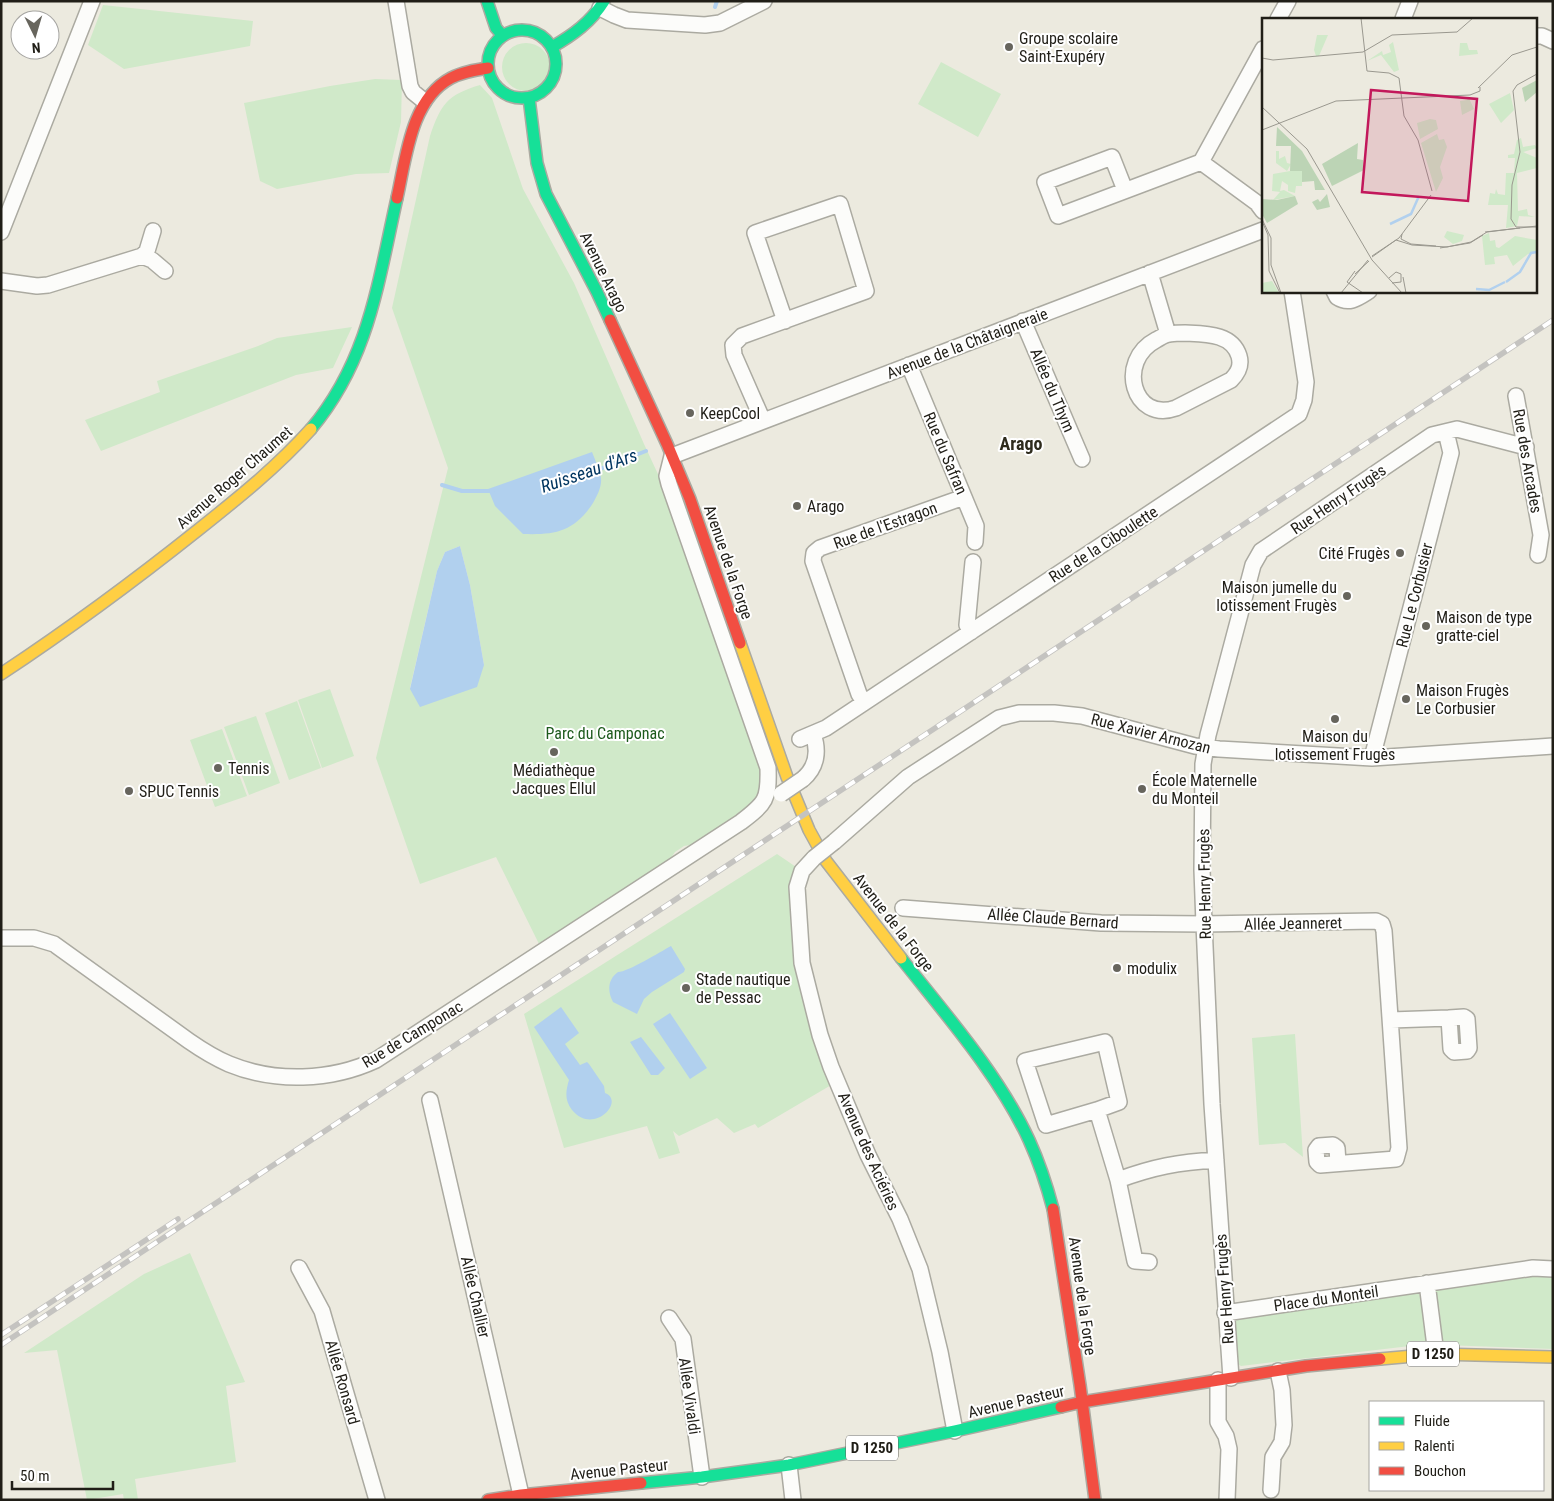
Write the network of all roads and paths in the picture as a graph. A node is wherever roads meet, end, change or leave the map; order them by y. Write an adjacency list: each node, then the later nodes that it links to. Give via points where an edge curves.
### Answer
1 (92, 1): 21 (street)
2 (396, 1): 18 (street, via 410,86)
3 (487, 1): 10 (main road, via 496,28)
4 (764, 1): 7 (street, via 720,23 705,25 627,20 614,15)
5 (1288, 1): 8 (street)
6 (1410, 1): 9 (street)
7 (602, 4): 13 (main road, via 584,26)
8 (1279, 18)
9 (1403, 18)
10 (503, 36): 13 (main road, via 516,31 530,31 542,36); 15 (main road, via 490,54)
11 (1536, 36): 12 (street)
12 (1553, 41)
13 (552, 47): 17 (main road, via 556,57 554,78 543,91)
14 (1262, 53): 16 (street)
15 (488, 68): 17 (main road, via 498,88 507,95); 18 (main road, Avenue Roger Chaumet, via 452,77)
16 (1256, 77): 19 (street)
17 (529, 98): 41 (main road, Avenue Arago, via 537,163 546,194 597,292)
18 (424, 101): 48 (main road, Avenue Roger Chaumet, via 415,120 369,321 347,377 325,412 284,458 198,530)
19 (1201, 162): 20 (street); 22 (street)
20 (1125, 190): 20 (street, via 1058,216 1045,182 1112,157)
21 (6, 207): 25 (street)
22 (1262, 210)
23 (1262, 230): 28 (street, Avenue de la Châtaigneraie)
24 (153, 231): 26 (street, via 147,251)
25 (1, 232)
26 (142, 256): 27 (street); 29 (street, via 48,285)
27 (165, 271)
28 (1150, 273): 34 (street, Avenue de la Châtaigneraie); 35 (street)
29 (1, 281)
30 (1292, 292): 47 (street, Rue de la Ciboulette, via 1306,382 1299,414)
31 (1334, 292): 32 (street, via 1345,301 1357,300)
32 (1368, 292)
33 (786, 321): 33 (street, via 755,232 840,204 866,291); 38 (street, via 742,336 733,345 734,355)
34 (1024, 321): 36 (street, Avenue de la Châtaigneraie); 42 (street, Allée du Thym)
35 (1168, 334): 35 (street, via 1144,348 1133,372 1136,392 1155,410 1176,408 1231,380 1240,368 1238,352 1218,336)
36 (909, 365): 38 (street, Avenue de la Châtaigneraie); 43 (street, Rue du Safran)
37 (1516, 396): 40 (street, Rue des Arcades)
38 (763, 421): 41 (street, Avenue de la Châtaigneraie)
39 (1446, 432): 40 (street, Rue Henry Frugès, via 1457,429); 51 (street, Rue Henry Frugès, via 1432,435 1262,551 1253,565); 52 (street, Rue Le Corbusier, via 1451,453)
40 (1526, 446): 45 (street, Rue des Arcades, via 1541,535)
41 (672, 456): 54 (street, via 667,476 669,484 768,768); 76 (main road, Avenue de la Forge, via 787,778 816,843 826,861 991,1074 1028,1140 1055,1218)
42 (1082, 459)
43 (964, 496): 44 (street, Rue du Safran, via 976,526); 49 (street, Rue de l'Estragon, via 820,548 814,553 813,561)
44 (976, 542)
45 (1538, 555)
46 (973, 562): 47 (street, via 967,625)
47 (971, 632): 49 (street, Rue de la Ciboulette)
48 (1, 674)
49 (864, 702): 53 (street, Rue de la Ciboulette, via 826,728 806,736 816,746 816,762)
50 (1553, 746): 52 (street, Rue Xavier Arnozan)
51 (1206, 748): 52 (street, Rue Xavier Arnozan); 55 (street, Rue Xavier Arnozan, bridge, via 1082,716 1019,713 999,718 908,777); 57 (street, Rue Henry Frugès, via 1203,764)
52 (1372, 758)
53 (803, 778): 54 (street, Rue de Camponac, bridge)
54 (774, 794): 58 (street, Rue de Camponac, via 742,822 376,1060 327,1075 269,1075 230,1064 189,1041 54,944 34,938)
55 (802, 871): 77 (street, Avenue des Aciéries, via 796,895 802,963 820,1035 852,1119 920,1269)
56 (903, 908): 57 (street, Allée Claude Bernard, via 1101,923)
57 (1204, 924): 60 (street, Allée Jeanneret, via 1376,921 1382,924); 63 (street, Rue Henry Frugès)
58 (1, 938)
59 (1449, 1018): 60 (street)
60 (1391, 1020): 64 (street, via 1400,1148 1396,1159)
61 (430, 1100): 81 (street, Allée Challier)
62 (1097, 1110): 62 (street, via 1046,1125 1025,1061 1105,1042 1119,1102); 65 (street)
63 (1216, 1160): 65 (street, via 1183,1162); 70 (street, Rue Henry Frugès)
64 (1338, 1163)
65 (1118, 1180): 66 (street, via 1135,1261)
66 (1149, 1262)
67 (299, 1268): 82 (street, Allée Ronsard, via 322,1311)
68 (1553, 1269): 69 (street, Place du Monteil, via 1533,1268)
69 (1427, 1283): 70 (street, Place du Monteil); 72 (street)
70 (1225, 1313): 75 (street, Rue Henry Frugès)
71 (669, 1318): 79 (street, Allée Vivaldi, via 682,1339)
72 (1436, 1354): 73 (main road, Avenue Pasteur / D 1250); 74 (main road, Avenue Pasteur / D 1250)
73 (1553, 1357)
74 (1278, 1371): 75 (main road, Avenue Pasteur / D 1250); 80 (street, via 1284,1424 1282,1442 1273,1457)
75 (1224, 1379): 76 (main road, Avenue Pasteur / D 1250); 86 (street, Rue Henry Frugès, via 1218,1422 1229,1448)
76 (1082, 1402): 77 (main road, Avenue Pasteur / D 1250); 85 (main road, Avenue de la Forge)
77 (955, 1431): 78 (main road, Avenue Pasteur / D 1250)
78 (789, 1465): 79 (main road, Avenue Pasteur / D 1250); 84 (street)
79 (702, 1477): 81 (main road, Avenue Pasteur / D 1250)
80 (1270, 1490)
81 (521, 1495): 83 (main road, Avenue Pasteur / D 1250)
82 (377, 1500)
83 (488, 1500)
84 (793, 1500)
85 (1095, 1500)
86 (1227, 1500)

